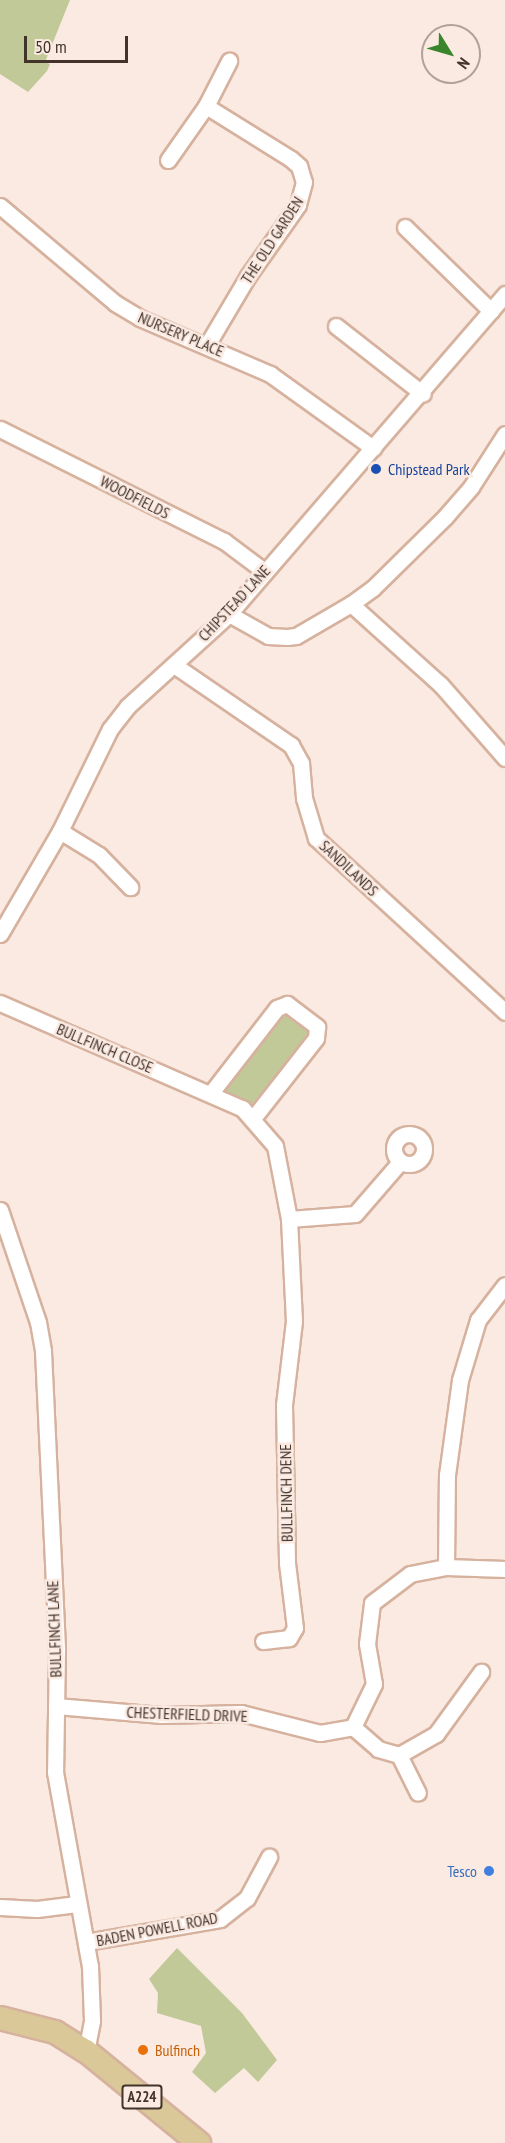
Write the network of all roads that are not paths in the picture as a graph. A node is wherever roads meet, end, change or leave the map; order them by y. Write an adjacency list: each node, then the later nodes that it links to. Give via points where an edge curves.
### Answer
1 (229, 61): 2 (street)
2 (206, 106): 3 (street); 9 (street, THE OLD GARDEN, via 291,159 299,166 304,182 298,205 248,276)
3 (168, 160)
4 (0, 206): 9 (street, NURSERY PLACE, via 115,303 140,318)
5 (405, 227): 7 (street)
6 (505, 294): 7 (street, CHIPSTEAD LANE)
7 (491, 311): 10 (street, CHIPSTEAD LANE)
8 (336, 326): 10 (street)
9 (207, 345): 13 (street, NURSERY PLACE, via 270,374)
10 (423, 394): 13 (street, CHIPSTEAD LANE)
11 (1, 428): 14 (street, WOODFIELDS, via 224,541)
12 (505, 434): 15 (street, via 471,487 445,517 373,588)
13 (373, 448): 14 (street, CHIPSTEAD LANE)
14 (264, 571): 16 (street, CHIPSTEAD LANE)
15 (351, 604): 16 (street, via 296,636 287,637 268,636); 18 (street, via 441,685)
16 (228, 614): 17 (street, CHIPSTEAD LANE)
17 (174, 665): 19 (street, CHIPSTEAD LANE, via 128,706 110,729); 23 (street, SANDILANDS, via 291,744 301,763 304,798 316,838)
18 (505, 758)
19 (60, 831): 20 (street, via 99,855); 21 (street, CHIPSTEAD LANE)
20 (130, 887)
21 (0, 934)
22 (0, 1003): 24 (street, BULLFINCH CLOSE)
23 (505, 1012)
24 (210, 1093): 25 (street, BULLFINCH CLOSE); 25 (street, via 277,1008 287,1004 317,1027 316,1038)
25 (254, 1117): 28 (street, BULLFINCH CLOSE, via 275,1146)
26 (400, 1162): 28 (street, via 355,1214)
27 (0, 1210): 35 (street, BULLFINCH LANE, via 38,1322 43,1352 57,1650)
28 (289, 1219): 30 (street, BULLFINCH CLOSE)
29 (505, 1285): 31 (street, via 478,1320 460,1380 447,1475)
30 (294, 1321): 33 (street, BULLFINCH DENE, via 284,1405 287,1563 295,1628 289,1638)
31 (446, 1567): 32 (street); 36 (street, via 410,1574 372,1603 367,1644 374,1684)
32 (505, 1569)
33 (263, 1641)
34 (481, 1672): 37 (street, via 436,1734)
35 (56, 1706): 36 (street, CHESTERFIELD DRIVE, via 162,1715 241,1713 320,1733); 40 (street, BULLFINCH LANE, via 55,1772)
36 (352, 1727): 37 (street, via 378,1749)
37 (399, 1755): 38 (street)
38 (418, 1793)
39 (269, 1857): 42 (street, BADEN POWELL ROAD, via 247,1898 220,1920)
40 (77, 1904): 41 (street, via 37,1909); 42 (street, BULLFINCH LANE)
41 (0, 1907)
42 (87, 1942): 44 (street, BULLFINCH LANE, via 92,2021)
43 (0, 2018): 44 (main road, A224, via 55,2032)
44 (86, 2051): 45 (main road, A224)
45 (191, 2140)

